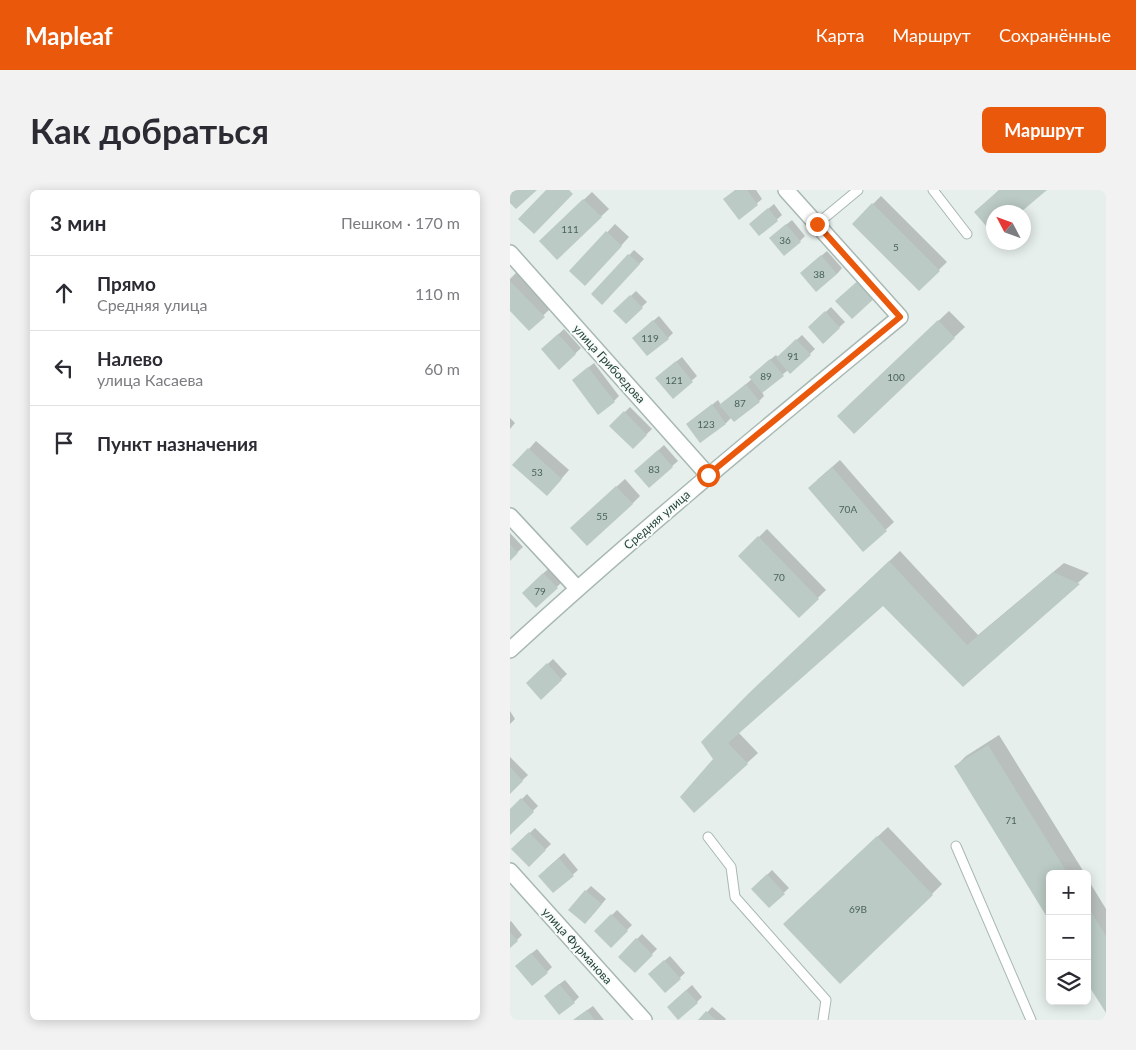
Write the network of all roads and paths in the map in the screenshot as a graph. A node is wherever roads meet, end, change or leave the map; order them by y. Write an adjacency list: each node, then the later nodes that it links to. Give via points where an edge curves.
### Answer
1 (786, 190): 4 (street)
2 (858, 190): 4 (lane)
3 (933, 190): 5 (lane)
4 (817, 224): 7 (street, Средняя улица, via 900,317)
5 (967, 234)
6 (510, 253): 7 (street, улица Грибоедова)
7 (708, 475): 9 (street, Средняя улица)
8 (510, 516): 9 (street)
9 (577, 588): 10 (street, Средняя улица)
10 (510, 650)
11 (708, 837): 15 (lane, via 731,867 735,897 826,1000)
12 (956, 846): 16 (lane)
13 (510, 871): 14 (street, улица Фурманова)
14 (644, 1020)
15 (823, 1020)
16 (1031, 1020)

